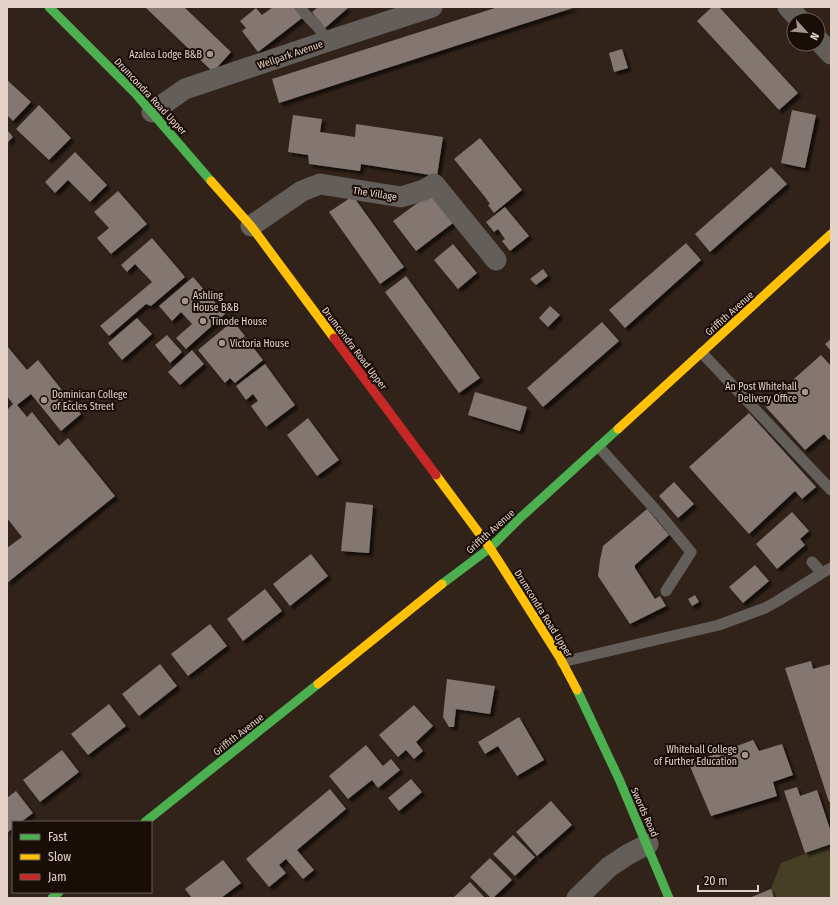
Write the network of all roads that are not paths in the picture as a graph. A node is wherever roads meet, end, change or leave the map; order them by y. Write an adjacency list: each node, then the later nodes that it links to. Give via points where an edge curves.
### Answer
1 (48, 7): 5 (main road, Drumcondra Road Upper)
2 (300, 7): 4 (lane)
3 (432, 7): 4 (street, Wellpark Avenue)
4 (328, 41): 5 (street, Wellpark Avenue, via 185,90)
5 (152, 112): 6 (main road, Drumcondra Road Upper)
6 (251, 226): 8 (street, The Village, via 302,192 320,184 401,197 434,184); 12 (main road, Drumcondra Road Upper)
7 (831, 234): 9 (main road, Griffith Avenue)
8 (496, 260)
9 (702, 353): 10 (main road, Griffith Avenue); 11 (lane)
10 (599, 447): 12 (main road, Griffith Avenue); 15 (lane, via 691,552)
11 (831, 490)
12 (490, 548): 16 (main road, Drumcondra Road Upper); 18 (main road, Griffith Avenue)
13 (812, 562): 14 (lane)
14 (826, 570): 16 (lane, via 765,608 719,625)
15 (666, 591)
16 (562, 662): 17 (main road, Drumcondra Road Upper)
17 (600, 737): 19 (main road, Swords Road)
18 (146, 821)
19 (648, 844): 20 (street, via 609,867); 21 (main road, Swords Road)
20 (577, 898)
21 (669, 898)

